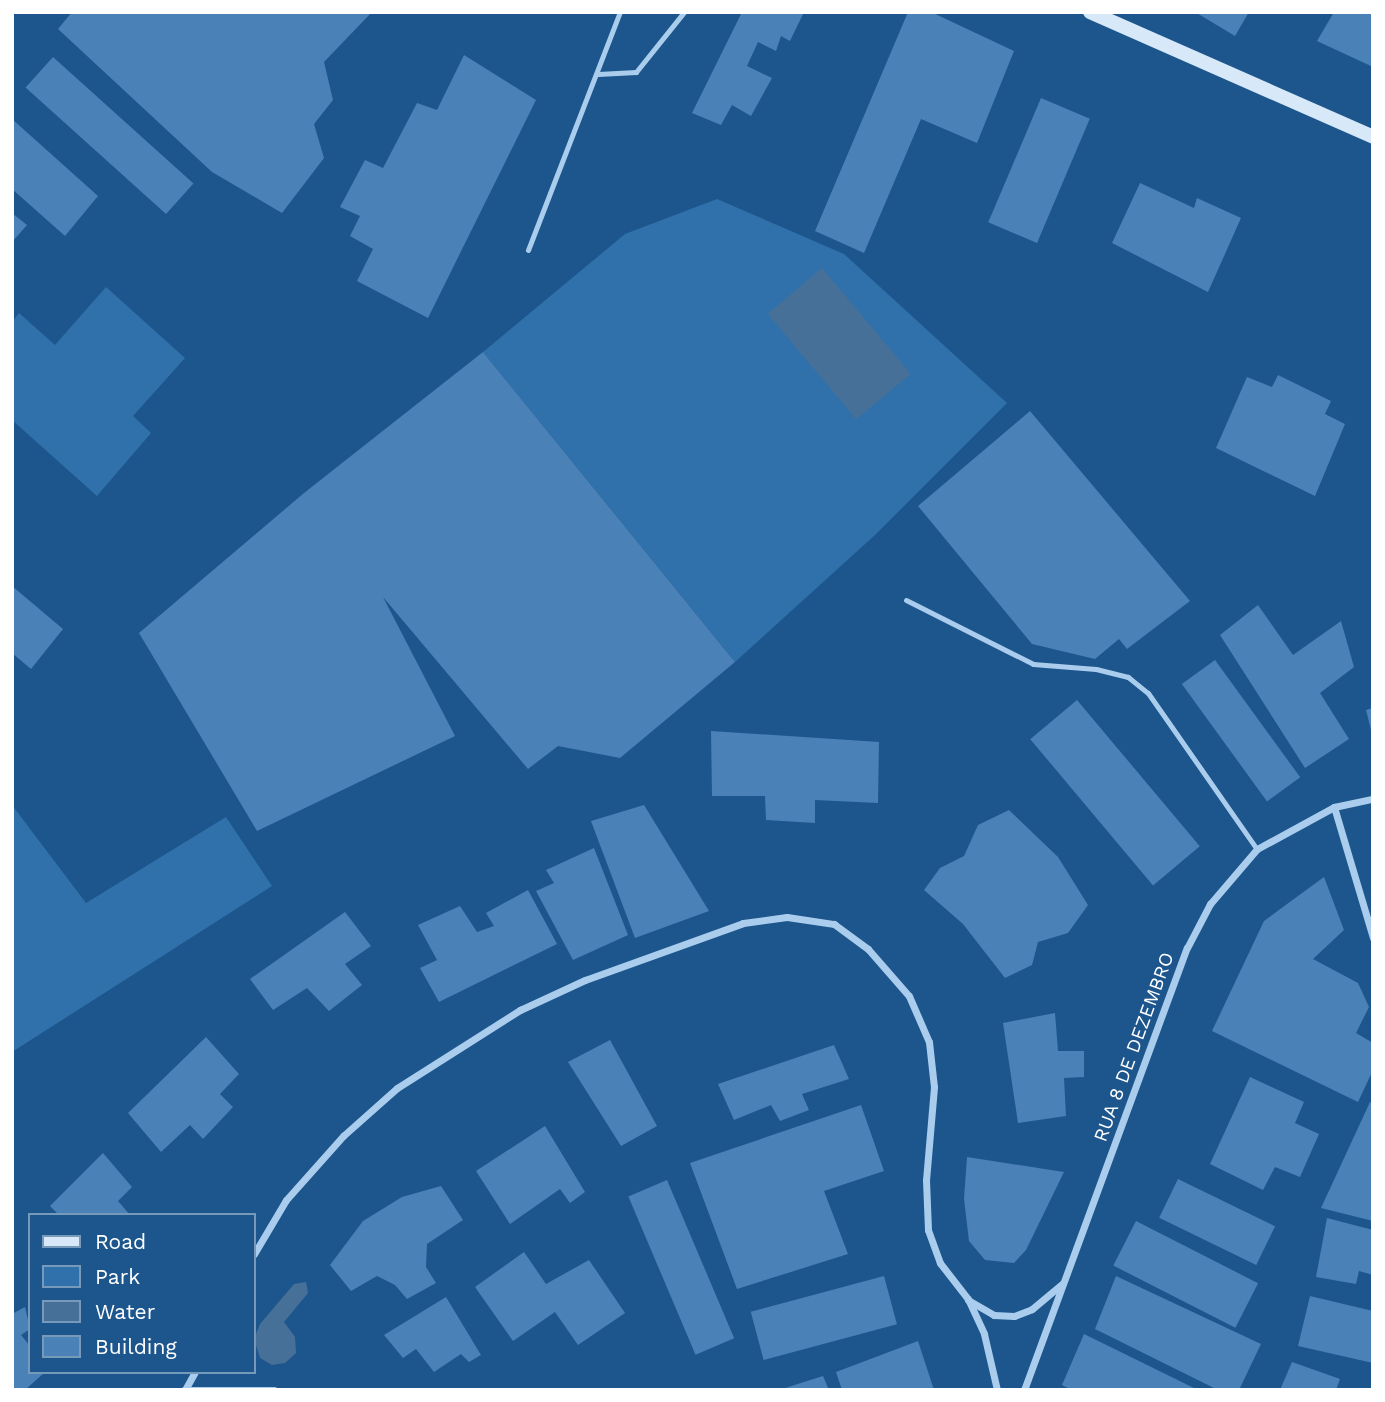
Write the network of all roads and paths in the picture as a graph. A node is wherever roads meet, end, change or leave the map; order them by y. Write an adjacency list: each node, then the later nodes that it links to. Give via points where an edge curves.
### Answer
1 (620, 12): 4 (lane)
2 (684, 12): 4 (lane, via 636,72)
3 (1090, 12): 5 (main road)
4 (598, 74): 6 (lane)
5 (1373, 137)
6 (527, 250)
7 (906, 600): 10 (lane, via 1033,664 1096,669 1128,677 1148,693)
8 (1373, 799): 9 (street, RUA 8 DE DEZEMBRO)
9 (1334, 807): 10 (street, RUA 8 DE DEZEMBRO); 11 (street)
10 (1257, 849): 13 (street, RUA 8 DE DEZEMBRO, via 1210,904 1187,948)
11 (1373, 938)
12 (256, 1251): 14 (street, via 286,1200 343,1136 397,1088 456,1049 520,1010 584,980 743,923 787,917 834,924 868,948 909,996 929,1042 934,1087 926,1180 928,1230 940,1263)
13 (1063, 1284): 14 (street, via 1032,1309 1014,1316 994,1315); 18 (street, RUA 8 DE DEZEMBRO)
14 (968, 1299): 17 (street, via 995,1366)
15 (185, 1389): 16 (street)
16 (274, 1390)
17 (998, 1390)
18 (1024, 1390)

